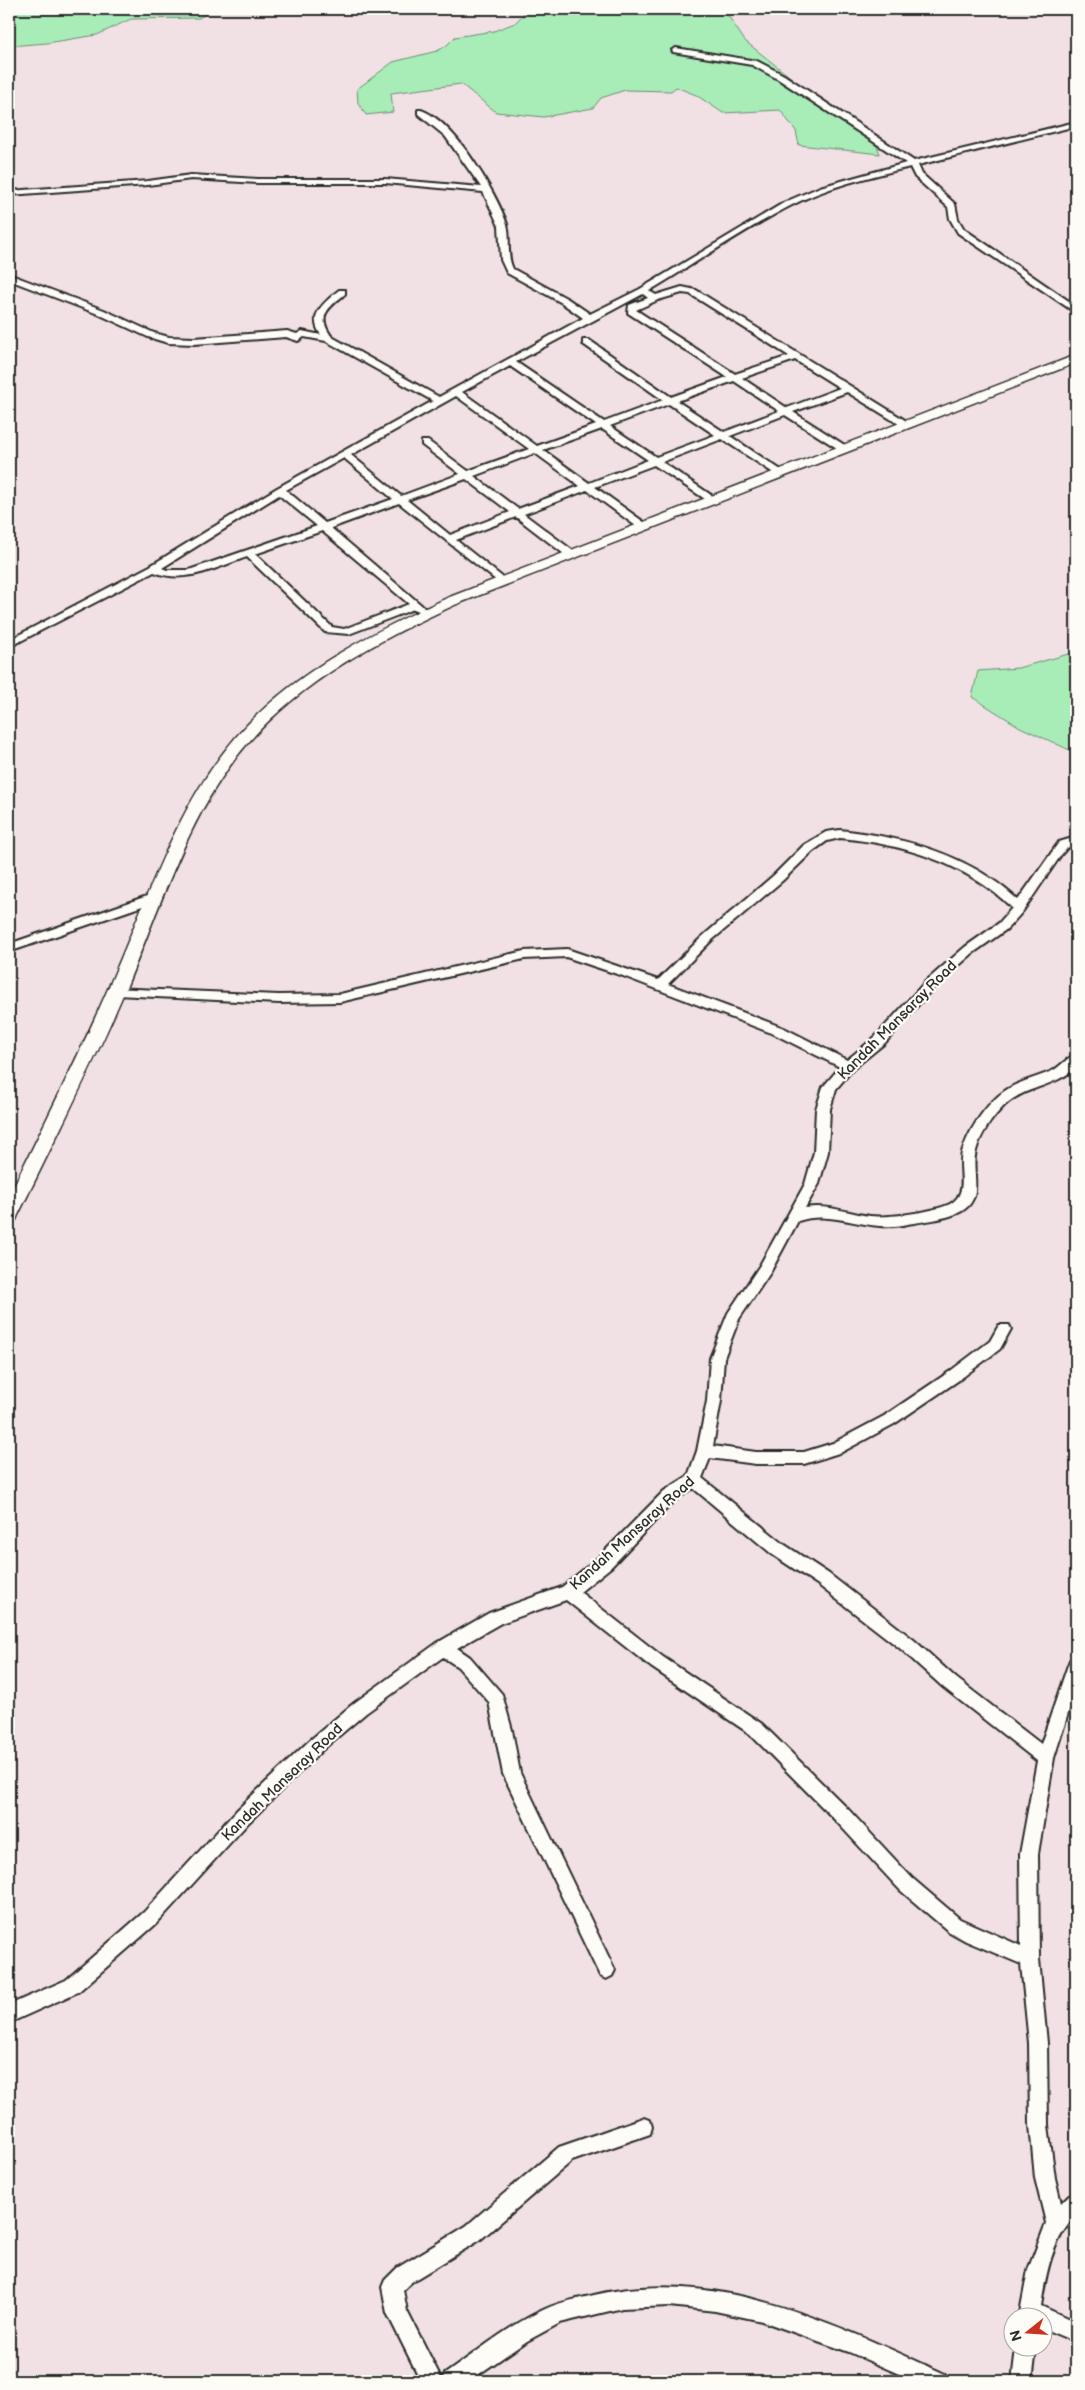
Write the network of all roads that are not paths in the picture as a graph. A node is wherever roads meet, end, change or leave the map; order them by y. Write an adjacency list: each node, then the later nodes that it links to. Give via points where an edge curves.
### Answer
1 (676, 50): 4 (street, via 754,63)
2 (421, 112): 5 (street, via 440,126 461,151)
3 (1076, 124): 4 (street)
4 (913, 164): 8 (street, via 823,189 788,204); 11 (street, via 918,175 952,206 954,219 962,231)
5 (485, 190): 6 (street, via 385,181 258,181 191,177); 12 (street, via 503,227 505,263 510,271)
6 (9, 193)
7 (9, 277): 13 (street, via 109,315 151,336 168,340 287,334 298,338 302,334)
8 (643, 291): 10 (street); 12 (street)
9 (342, 292): 13 (street, via 322,310 319,319 321,329)
10 (655, 298): 15 (street, via 682,290 693,292); 18 (street, via 632,307 630,311)
11 (1076, 310)
12 (589, 318): 17 (street)
13 (329, 339): 22 (street)
14 (586, 342): 21 (street)
15 (797, 356): 18 (street); 19 (street)
16 (1076, 359): 25 (main road)
17 (510, 362): 20 (street); 24 (street)
18 (734, 378): 21 (street); 23 (street)
19 (848, 388): 23 (street); 25 (street)
20 (456, 392): 22 (street); 29 (street)
21 (669, 400): 24 (street); 26 (street)
22 (439, 402): 30 (street)
23 (788, 412): 26 (street); 28 (street)
24 (604, 424): 29 (street); 31 (street)
25 (905, 424): 28 (main road)
26 (723, 436): 31 (street); 32 (street)
27 (425, 443): 33 (street)
28 (843, 448): 32 (main road)
29 (537, 449): 33 (street); 34 (street)
30 (344, 454): 35 (street); 37 (street)
31 (656, 461): 34 (street); 36 (street)
32 (778, 472): 36 (main road)
33 (467, 475): 37 (street); 38 (street)
34 (589, 487): 38 (street); 40 (street)
35 (280, 490): 39 (street); 44 (street)
36 (711, 499): 40 (main road)
37 (399, 500): 39 (street); 41 (street)
38 (518, 514): 41 (street); 43 (street)
39 (323, 527): 42 (street); 46 (street)
40 (644, 527): 43 (main road)
41 (448, 540): 45 (street)
42 (248, 553): 44 (street, via 190,573 166,573); 46 (street, via 329,630 346,632)
43 (572, 555): 45 (main road)
44 (154, 568): 47 (street)
45 (502, 582): 46 (main road)
46 (420, 609): 49 (main road, via 306,680 258,722 230,754 194,814)
47 (9, 644)
48 (1076, 841): 50 (street, Kandah Mansaray Road, via 1063,845 1057,852)
49 (153, 898): 51 (street); 53 (main road)
50 (1019, 908): 52 (street, via 996,886 957,862 876,840 832,834 809,848); 55 (street, Kandah Mansaray Road, via 1003,926 929,985 880,1040)
51 (9, 948)
52 (660, 985): 53 (street, via 580,957 552,952 524,955 340,998 279,999); 55 (street, via 779,1031)
53 (116, 991): 56 (main road)
54 (1076, 1059): 57 (street, via 1055,1074 1016,1089 1000,1102 971,1145 967,1157 970,1187 968,1196 960,1205 944,1212 884,1222 820,1210)
55 (848, 1066): 57 (street, Kandah Mansaray Road, via 830,1087 823,1109 821,1152 812,1184)
56 (9, 1216)
57 (792, 1218): 59 (street, Kandah Mansaray Road, via 734,1317 717,1358 714,1401)
58 (1004, 1329): 59 (street, via 995,1345 954,1376 889,1420 837,1448 804,1458 756,1458)
59 (705, 1451): 60 (street, Kandah Mansaray Road)
60 (694, 1480): 61 (street, Kandah Mansaray Road, via 669,1496 605,1562); 64 (street, via 779,1550 823,1579 908,1645 950,1683)
61 (568, 1592): 62 (street, Kandah Mansaray Road, via 495,1618); 65 (street, via 658,1662 756,1729 881,1859 954,1925)
62 (442, 1648): 66 (street, via 464,1662 496,1699 512,1774); 67 (street, Kandah Mansaray Road, via 314,1746 243,1816 150,1918 72,1986)
63 (1076, 1666): 64 (street)
64 (1046, 1758): 65 (street, via 1029,1854)
65 (1030, 1959): 70 (street, via 1038,2043 1039,2125 1045,2178)
66 (606, 1970)
67 (9, 2014)
68 (643, 2127): 75 (street, via 566,2154 473,2234 404,2275 392,2287 397,2313)
69 (1076, 2202): 70 (street)
70 (1056, 2223): 71 (street, via 1042,2253 1032,2288)
71 (1030, 2308)
72 (1052, 2323): 73 (street)
73 (1076, 2332)
74 (1025, 2358): 78 (street)
75 (432, 2381)
76 (452, 2381): 77 (street, via 545,2319 600,2301 664,2294 742,2305 837,2335)
77 (938, 2381)
78 (1022, 2381)

